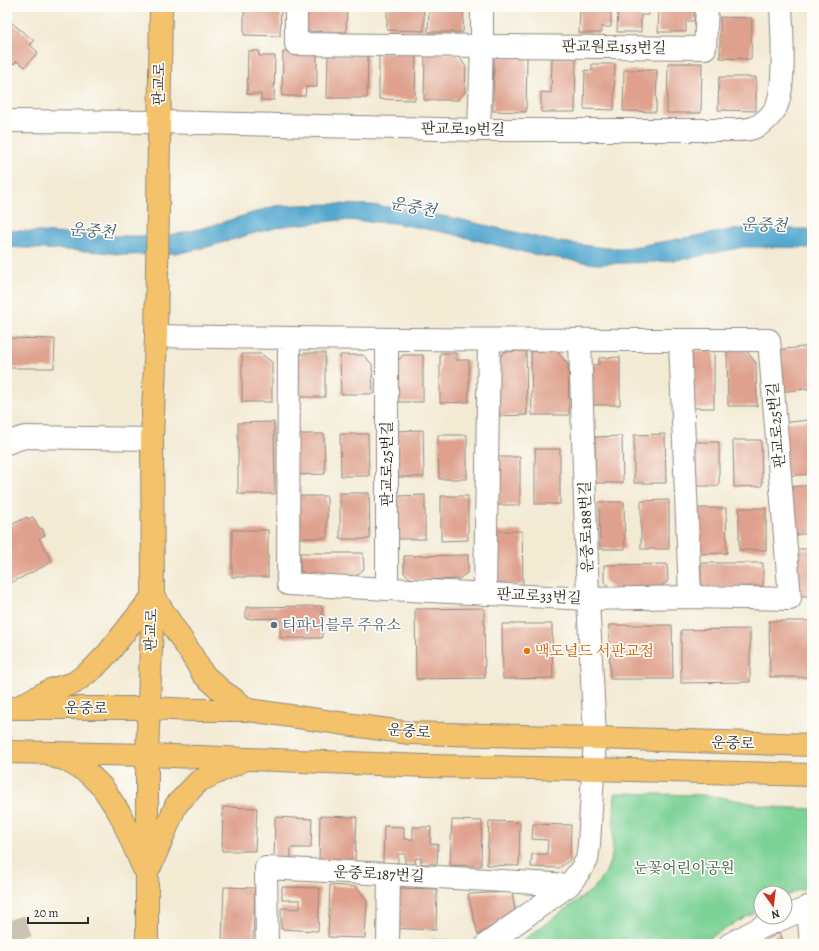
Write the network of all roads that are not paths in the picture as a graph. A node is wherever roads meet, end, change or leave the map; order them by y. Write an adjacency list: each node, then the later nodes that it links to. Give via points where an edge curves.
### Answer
1 (161, 7): 8 (main road, 판교로)
2 (296, 7): 6 (street, 판교원로153번길, via 296,44)
3 (482, 7): 6 (street)
4 (707, 7): 6 (street, 판교원로153번길, via 705,48)
5 (781, 7): 9 (street, 판교로19번길, via 780,96 775,110 765,121 752,129)
6 (482, 46): 9 (street)
7 (7, 121): 8 (street, 판교로19번길)
8 (159, 122): 9 (street, 판교로19번길); 10 (main road, 판교로)
9 (479, 130)
10 (156, 326): 11 (street, 판교로25번길); 16 (main road, 판교로)
11 (289, 339): 12 (street, 판교로25번길); 18 (street, 판교로33번길, via 288,584)
12 (387, 339): 13 (street, 판교로25번길); 18 (street, 판교로25번길)
13 (489, 340): 14 (street, 판교로25번길); 19 (street)
14 (580, 340): 15 (street, 판교로25번길); 22 (street, 운중로188번길)
15 (680, 340): 21 (street); 23 (street, 판교로25번길, via 769,340)
16 (152, 439): 17 (street, via 25,438); 20 (main road, 판교로)
17 (7, 443)
18 (387, 589): 19 (street, 판교로33번길)
19 (485, 594): 22 (street, 판교로33번길)
20 (153, 596): 24 (main road, via 94,668 74,683 50,690); 25 (main road, 판교로); 26 (main road, via 203,674)
21 (690, 597): 22 (street, 판교로33번길); 23 (street, 판교로33번길)
22 (588, 599): 27 (street, 운중로188번길)
23 (790, 599)
24 (12, 707): 25 (main road, 운중로)
25 (148, 708): 26 (main road, 운중로); 30 (main road, 판교로)
26 (248, 710): 27 (main road, 운중로, via 409,733)
27 (595, 738): 28 (main road, 운중로); 32 (street)
28 (812, 745)
29 (16, 752): 30 (main road, 운중로); 35 (main road, via 64,759 88,773 99,783 120,814)
30 (147, 755): 31 (main road, 운중로); 35 (main road, 판교로)
31 (246, 759): 32 (main road, 운중로); 35 (main road, via 199,781 176,805)
32 (592, 769): 33 (main road, 운중로); 36 (street, via 587,860)
33 (812, 775)
34 (390, 874): 36 (street, 운중로187번길); 39 (street, 운중로187번길, via 266,868); 40 (street)
35 (147, 875): 38 (main road, 판교로)
36 (569, 885): 41 (street)
37 (810, 906): 42 (street); 43 (street)
38 (146, 944)
39 (267, 944)
40 (388, 944)
41 (487, 944)
42 (730, 944)
43 (811, 944)

